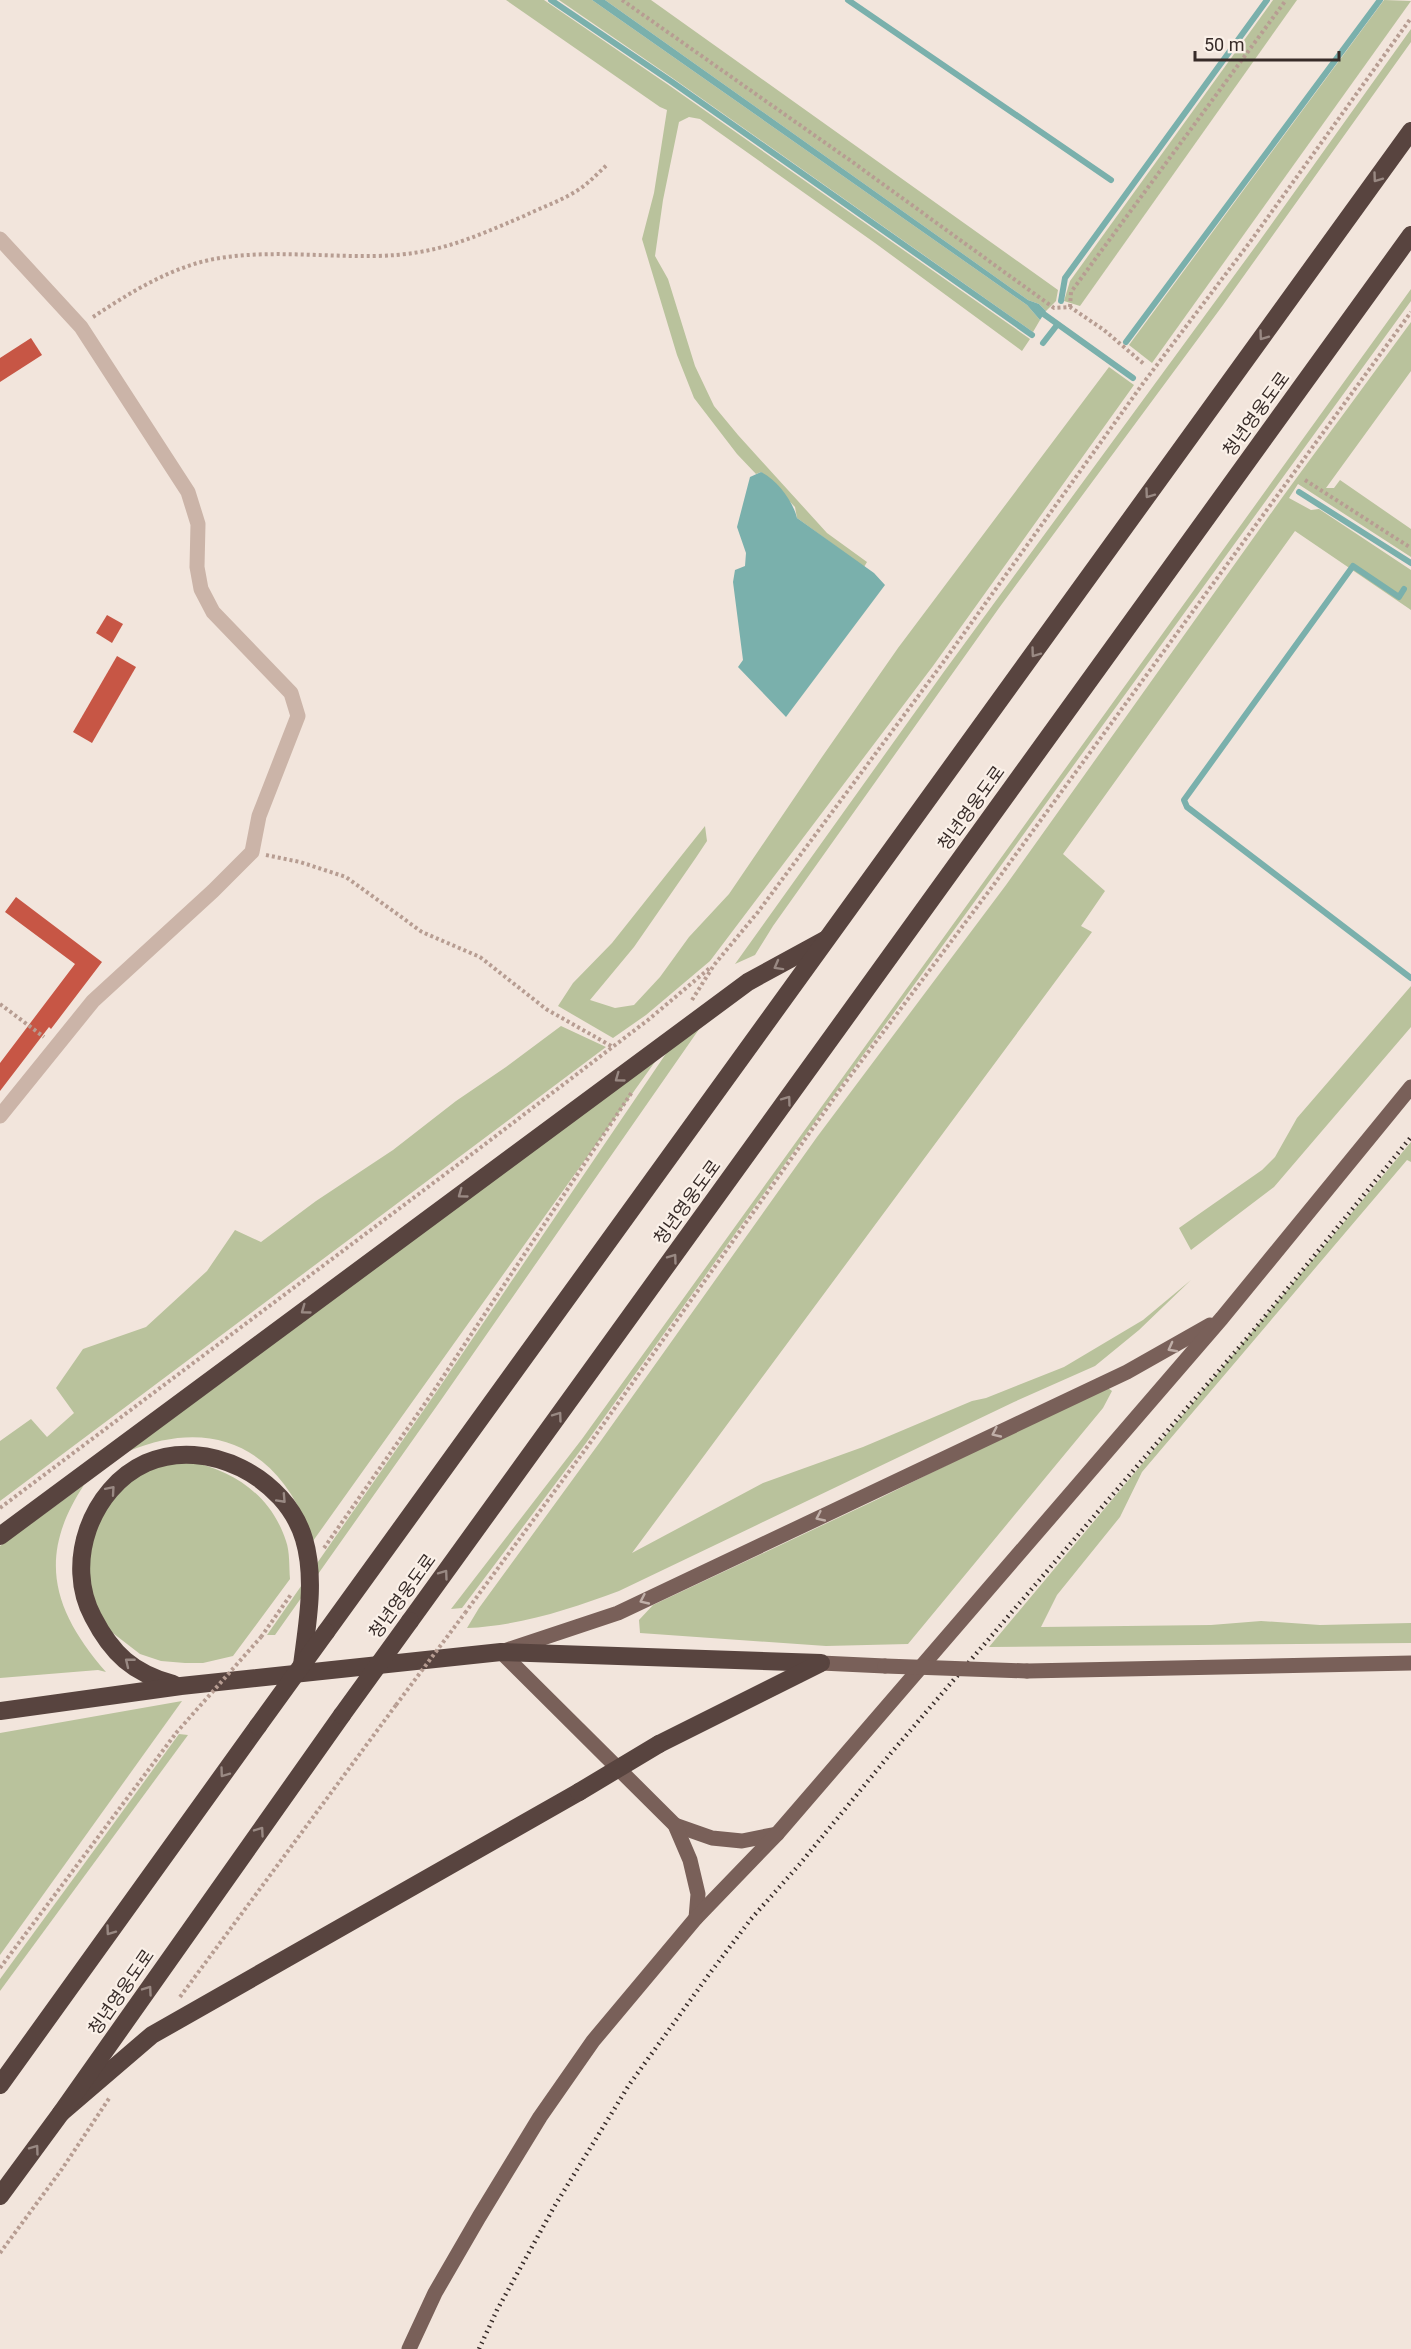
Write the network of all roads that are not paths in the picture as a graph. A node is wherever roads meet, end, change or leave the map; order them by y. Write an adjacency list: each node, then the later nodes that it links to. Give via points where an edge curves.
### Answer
1 (1411, 130): 4 (highway, one-way to 4)
2 (1411, 235): 19 (highway, 청년영웅도로, one-way to 2, bridge, via 342,1715)
3 (0, 239): 6 (street, via 81,327 188,492 198,524 201,589 213,612 291,693 298,716 258,816 252,852 93,1001)
4 (829, 938): 8 (highway, one-way to 8, via 748,982); 12 (highway, bridge)
5 (1411, 1087): 7 (main road)
6 (0, 1116)
7 (1222, 1318): 9 (main road, one-way to 9, via 1127,1372 618,1613); 16 (main road)
8 (0, 1536)
9 (501, 1652): 10 (highway); 13 (highway); 15 (main road)
10 (821, 1663): 11 (main road, bridge, via 1027,1671); 19 (highway, bridge, via 659,1744 152,2035)
11 (1411, 1663)
12 (302, 1665): 13 (highway, one-way to 12, via 149,1677 124,1660 102,1634 89,1610 81,1564 84,1537 106,1495 124,1475 148,1462 181,1455 213,1458 241,1468 268,1483 290,1507 304,1539 309,1569); 18 (highway, one-way to 18, bridge)
13 (181, 1686): 14 (highway)
14 (0, 1711)
15 (675, 1826): 16 (main road, via 712,1838 742,1841); 17 (main road, via 696,1883)
16 (777, 1834): 17 (main road)
17 (696, 1918): 21 (main road, via 593,2041 540,2117 435,2293)
18 (0, 2085)
19 (61, 2113): 20 (highway, 청년영웅도로, one-way to 19)
20 (0, 2196)
21 (409, 2349)

